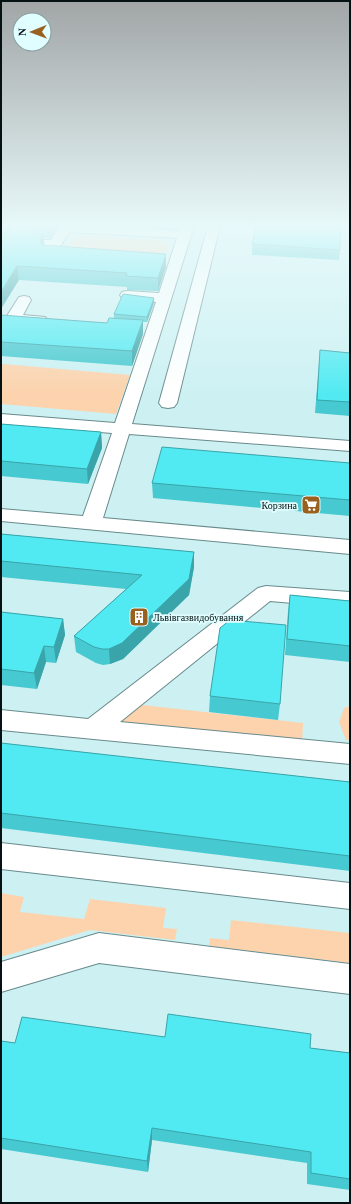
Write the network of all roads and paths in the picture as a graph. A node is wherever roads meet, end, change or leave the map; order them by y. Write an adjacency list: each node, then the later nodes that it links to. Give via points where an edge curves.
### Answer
1 (167, 282): 4 (lane)
2 (199, 282): 9 (lane)
3 (127, 295): 4 (lane)
4 (165, 298): 8 (lane)
5 (7, 299): 6 (lane, via 27,295 13,318)
6 (53, 321)
7 (140, 328): 8 (lane)
8 (155, 329): 11 (lane)
9 (168, 403)
10 (1, 418): 11 (lane)
11 (123, 428): 12 (lane); 14 (lane)
12 (350, 446)
13 (1, 515): 14 (lane)
14 (91, 523): 15 (lane)
15 (350, 547)
16 (350, 600): 18 (lane, via 266,593)
17 (1, 720): 18 (lane)
18 (93, 729): 19 (lane)
19 (350, 754)
20 (1, 856): 21 (lane)
21 (350, 896)
22 (1, 977): 23 (lane, via 99,948)
23 (350, 979)

